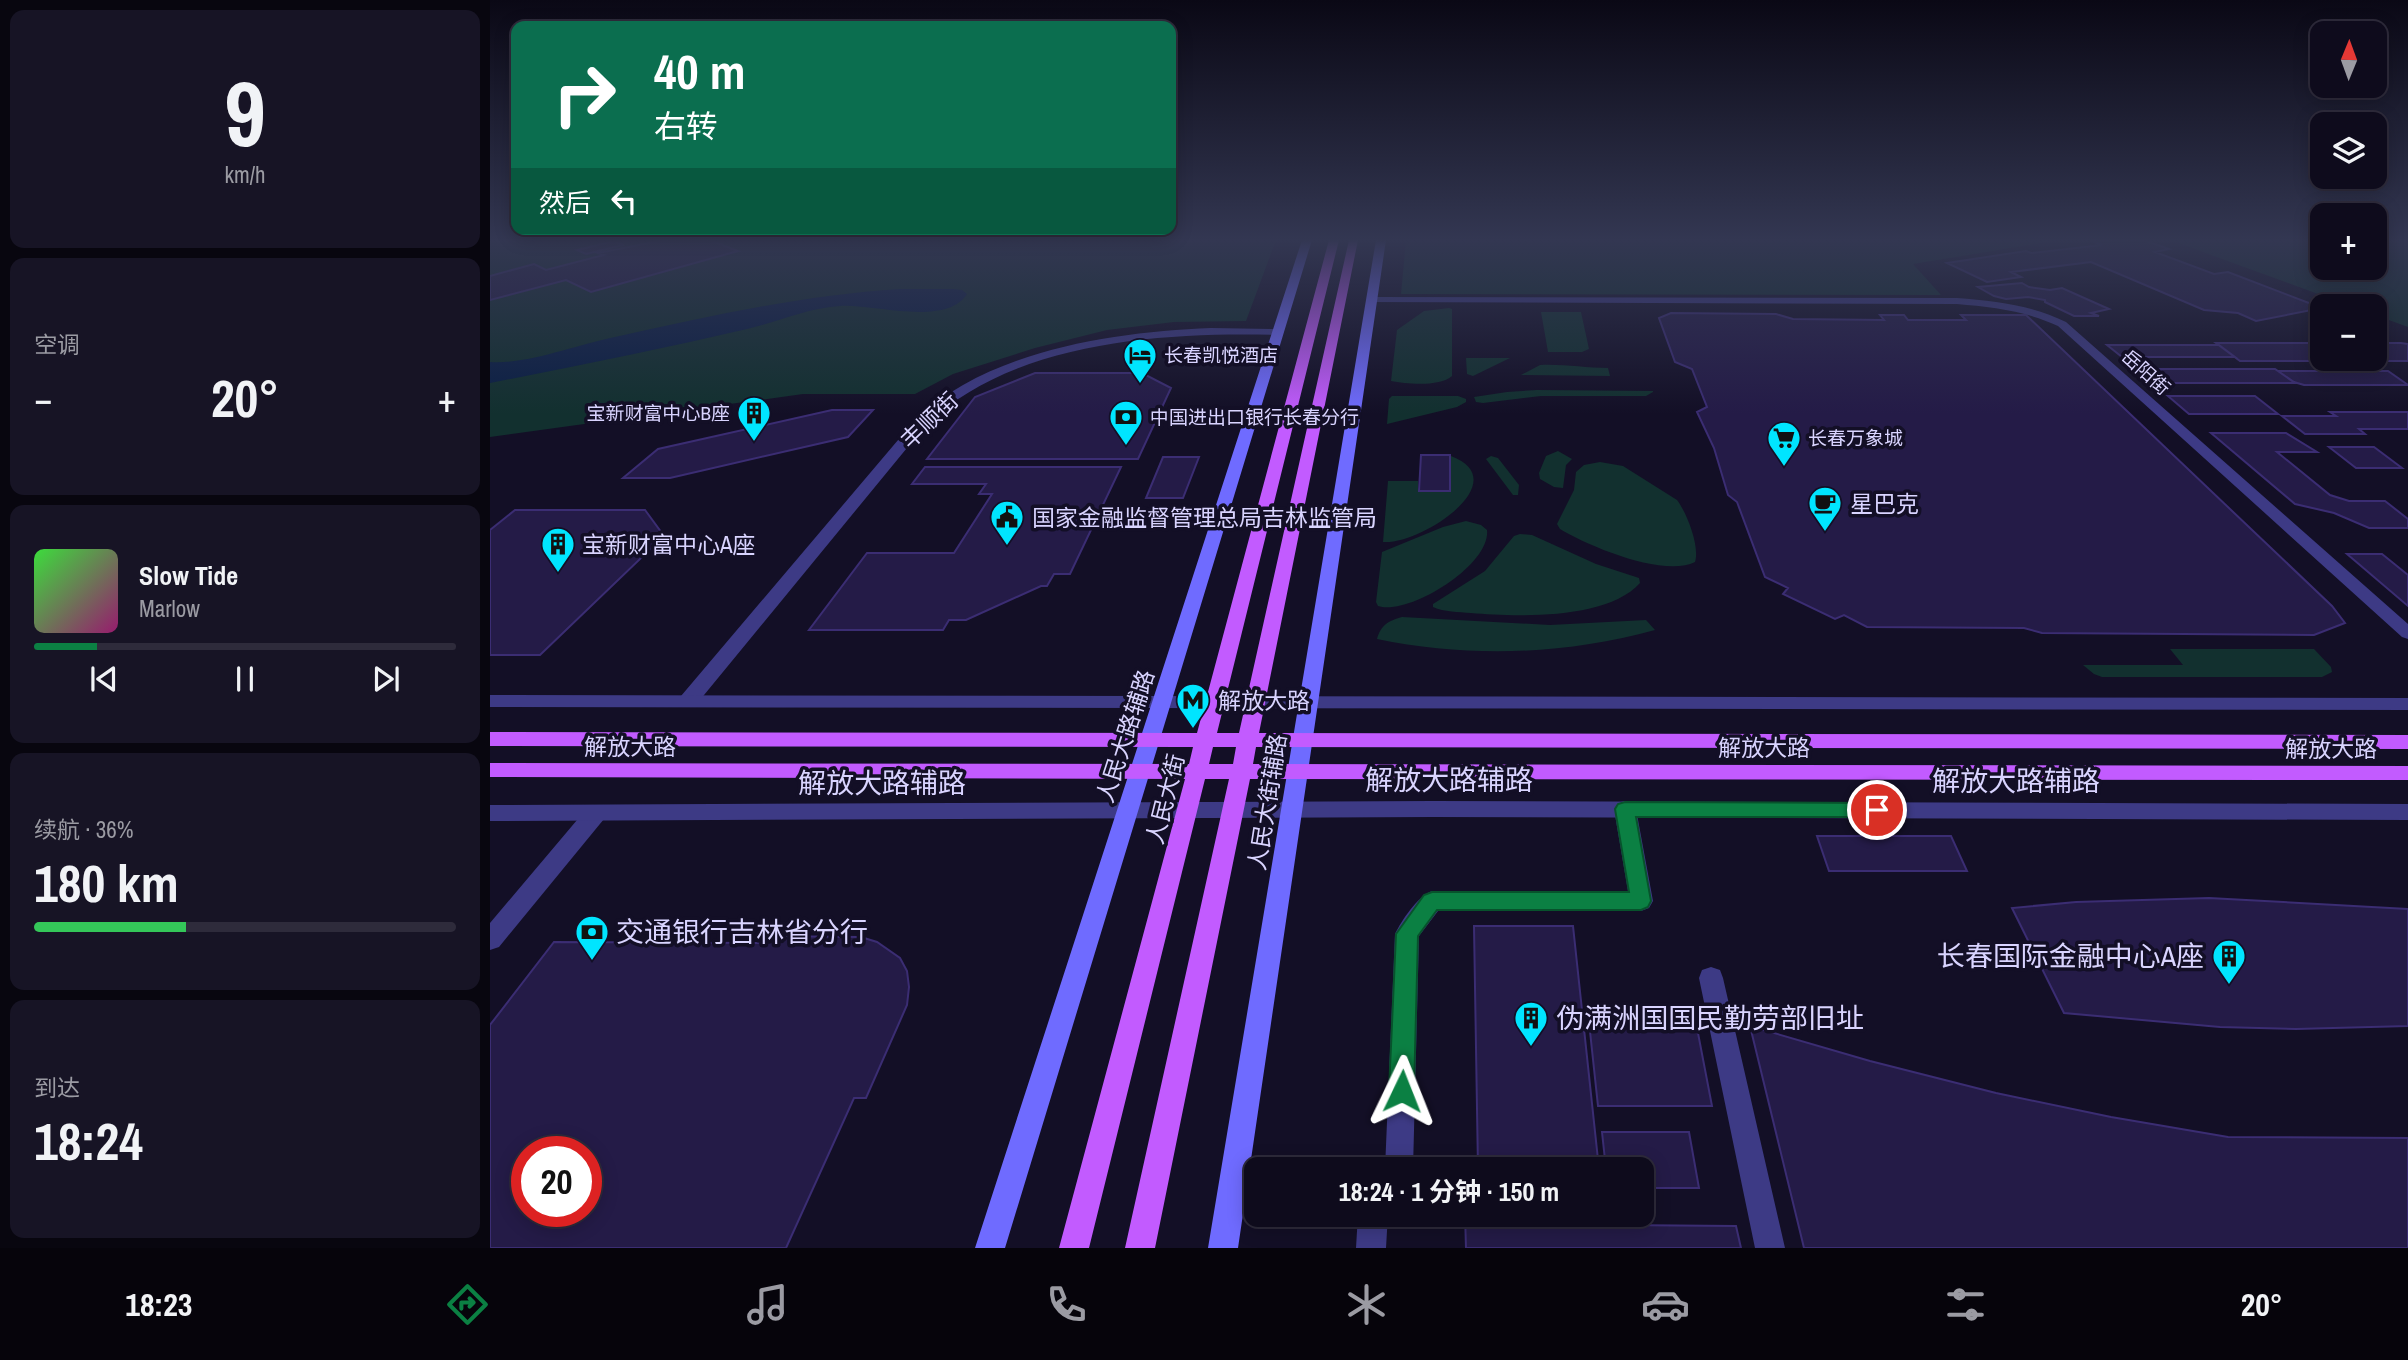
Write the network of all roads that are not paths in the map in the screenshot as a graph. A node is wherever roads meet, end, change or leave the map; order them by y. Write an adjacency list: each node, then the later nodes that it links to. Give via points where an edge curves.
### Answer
1 (1289, 298): 5 (main road, 人民大路辅路)
2 (1319, 298): 10 (main road, 人民大街)
3 (1341, 298): 11 (main road)
4 (1371, 300): 6 (street, 岳阳街, via 1957,301 2045,315 2065,326); 12 (main road, 人民大街辅路)
5 (1278, 332): 8 (street, 丰顺街, via 1181,331 1121,337 1045,356 957,390 920,423); 9 (main road, 人民大路辅路)
6 (2408, 633)
7 (490, 701): 8 (street)
8 (688, 701): 9 (street)
9 (1161, 703): 10 (street); 15 (main road, 人民大路辅路)
10 (1214, 703): 11 (street); 16 (main road, 人民大街)
11 (1255, 703): 12 (street); 17 (main road)
12 (1307, 703): 13 (street); 18 (main road, 人民大街辅路)
13 (2408, 704)
14 (490, 738): 15 (main road, 解放大路)
15 (1150, 740): 16 (main road, 解放大路); 21 (main road, 人民大路辅路)
16 (1205, 740): 17 (main road, 解放大路); 23 (main road, 人民大街)
17 (1247, 740): 18 (main road, 解放大路); 22 (main road)
18 (1302, 740): 19 (main road, 解放大路); 24 (main road, 人民大街辅路)
19 (2408, 742)
20 (490, 771): 21 (main road, 解放大路)
21 (1140, 771): 23 (main road, 解放大路); 30 (main road, 人民大路辅路)
22 (1241, 771): 23 (main road, 解放大路); 24 (main road, 解放大路); 29 (main road)
23 (1197, 772): 28 (main road, 人民大街)
24 (1297, 772): 25 (main road, 解放大路); 27 (main road, 人民大街辅路)
25 (2408, 773)
26 (1625, 809): 27 (street, 解放大路辅路); 31 (street, 解放大路辅路); 36 (street, via 1641,901 1432,901 1407,934)
27 (1291, 810): 29 (street, 解放大路辅路); 41 (main road, 人民大街辅路)
28 (1187, 811): 29 (street, 解放大路辅路); 30 (street, 解放大路辅路); 39 (main road, 人民大街)
29 (1232, 811): 40 (main road)
30 (1127, 812): 33 (street, 解放大路辅路); 38 (main road, 人民大路辅路)
31 (2408, 812)
32 (490, 813): 33 (street, 解放大路辅路)
33 (596, 813): 34 (street)
34 (490, 940)
35 (1711, 978): 43 (street)
36 (1399, 1157)
37 (1372, 1227): 42 (street)
38 (990, 1248)
39 (1074, 1248)
40 (1140, 1248)
41 (1223, 1248)
42 (1371, 1248)
43 (1770, 1248)

